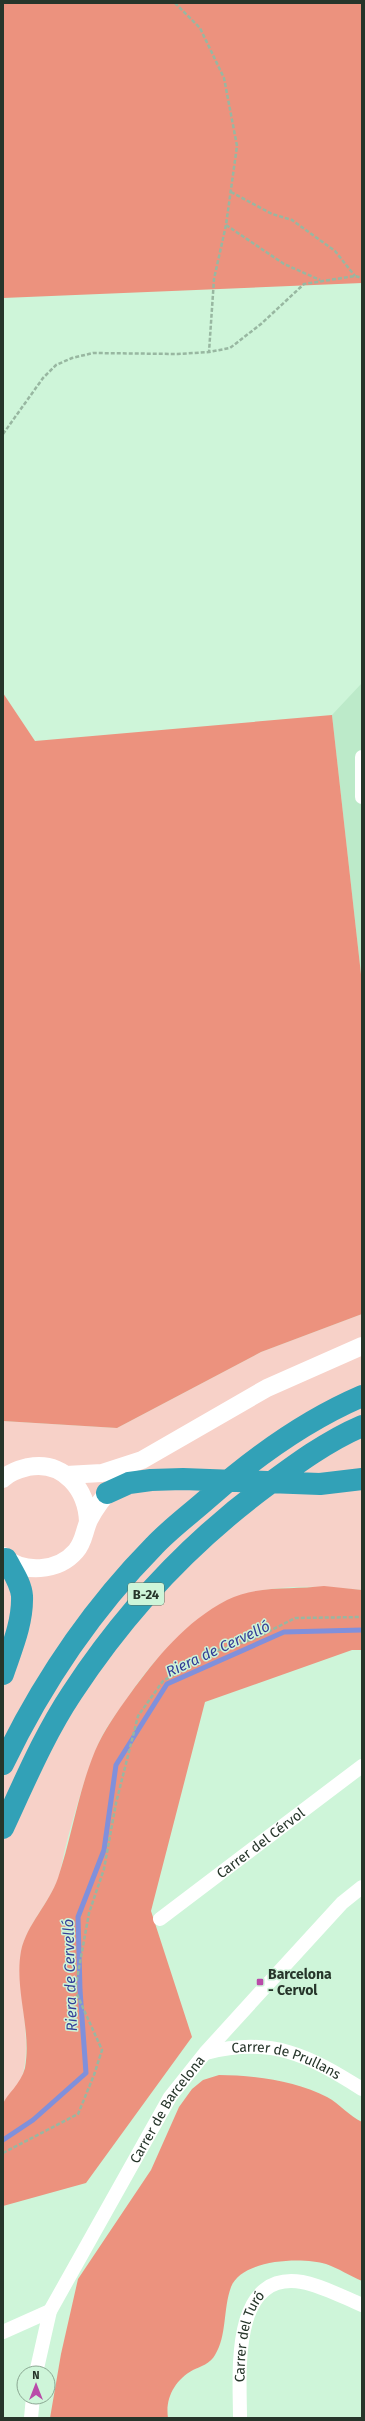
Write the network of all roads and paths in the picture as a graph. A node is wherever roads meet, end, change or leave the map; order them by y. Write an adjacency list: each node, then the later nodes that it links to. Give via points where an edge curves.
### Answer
1 (175, 3): 2 (path, via 200,28 224,78 237,146)
2 (231, 192): 3 (path); 4 (path, via 272,214 292,220 335,251)
3 (226, 225): 6 (path, via 284,264); 7 (path, via 214,279)
4 (355, 276): 5 (path); 6 (path)
5 (362, 278)
6 (321, 280): 7 (path, via 304,284 261,324 230,348)
7 (209, 352): 8 (path, via 93,353 72,358 56,366 43,378)
8 (3, 434)
9 (362, 757): 10 (street)
10 (362, 798)
11 (362, 1346): 14 (street, via 267,1388)
12 (362, 1396): 23 (highway, B-24, via 302,1428 258,1456 154,1545 75,1640 19,1732)
13 (362, 1426): 25 (highway, B-24, via 303,1459 256,1494 195,1544 144,1596 106,1643 71,1694 29,1772)
14 (142, 1460): 15 (street, via 102,1473); 18 (street, via 125,1473)
15 (66, 1474): 16 (street, via 51,1468 35,1466 19,1469); 19 (street, via 84,1495 88,1508)
16 (3, 1478)
17 (362, 1480): 18 (highway, via 320,1484 152,1480 129,1483)
18 (107, 1493): 19 (street)
19 (88, 1522): 20 (street, via 84,1538 75,1552 62,1562 47,1568 30,1569)
20 (5, 1558): 22 (highway, via 22,1596 17,1632)
21 (362, 1617): 30 (path, via 295,1618 256,1638 210,1653 163,1681 138,1716 104,1868 89,1913 75,1990 102,2050 78,2114)
22 (3, 1674)
23 (3, 1764)
24 (362, 1766): 27 (street, Carrer del Cérvol)
25 (3, 1828)
26 (362, 1887): 28 (street, Carrer de Barcelona, via 342,1904)
27 (160, 1919)
28 (205, 2053): 29 (street, Carrer de Prullans, via 243,2046 298,2054 326,2066); 32 (street, Carrer de Barcelona, via 170,2097)
29 (362, 2090)
30 (3, 2153)
31 (362, 2305): 37 (street, Carrer del Turó, via 302,2282 284,2282 262,2292 251,2307 244,2326 240,2362)
32 (50, 2311): 33 (street); 34 (street, Carrer de Barcelona)
33 (3, 2332)
34 (38, 2365)
35 (32, 2405): 36 (street)
36 (31, 2418)
37 (240, 2418)

